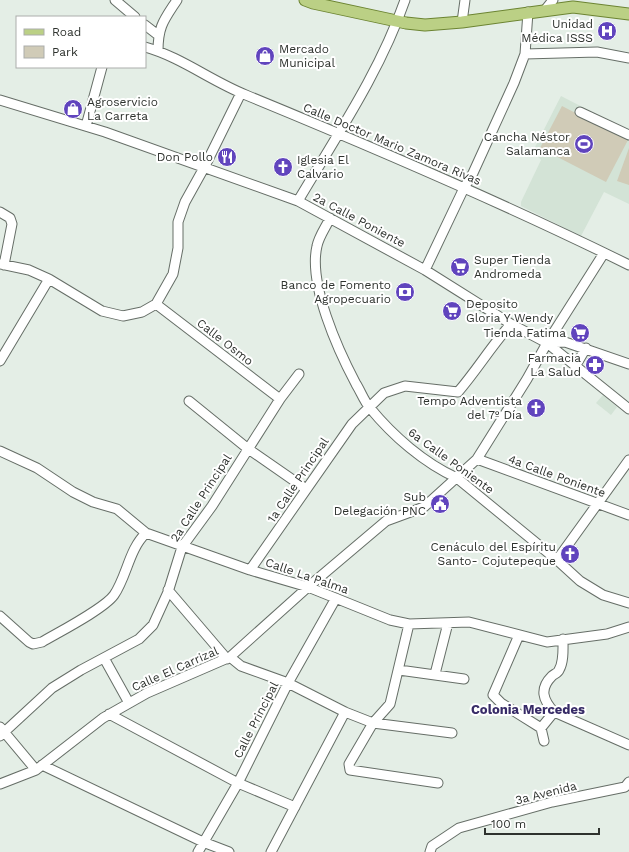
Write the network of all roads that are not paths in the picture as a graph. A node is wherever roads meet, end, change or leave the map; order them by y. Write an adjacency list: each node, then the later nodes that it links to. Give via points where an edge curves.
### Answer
1 (115, 0): 10 (street)
2 (177, 0): 14 (street, via 160,26)
3 (305, 0): 11 (main road)
4 (405, 0): 11 (street)
5 (465, 0): 12 (street)
6 (553, 0): 7 (street)
7 (545, 10): 8 (main road); 9 (main road, via 578,7)
8 (528, 12): 12 (main road); 17 (street)
9 (629, 14)
10 (135, 16)
11 (398, 21): 12 (main road, via 431,25); 24 (street, via 365,91)
12 (462, 22)
13 (146, 26): 14 (street)
14 (158, 35): 16 (street)
15 (146, 47): 16 (street, Calle Doctor Mario Zamora Rivas)
16 (158, 51): 20 (street, Calle Doctor Mario Zamora Rivas)
17 (525, 54): 18 (street, via 597,52); 27 (street)
18 (629, 58)
19 (102, 68): 23 (street)
20 (241, 93): 24 (street, Calle Doctor Mario Zamora Rivas); 26 (street)
21 (0, 100): 23 (street, 2a Calle Poniente)
22 (580, 112): 25 (street)
23 (86, 126): 26 (street, 2a Calle Poniente)
24 (338, 133): 27 (street, Calle Doctor Mario Zamora Rivas); 28 (street)
25 (629, 135)
26 (205, 166): 28 (street, 2a Calle Poniente); 36 (street, via 185,202 178,222 178,248 173,274)
27 (464, 188): 31 (street, Calle Doctor Mario Zamora Rivas); 34 (street)
28 (298, 201): 30 (street, 2a Calle Poniente)
29 (0, 212): 32 (street, via 10,218 12,224)
30 (330, 218): 34 (street, 2a Calle Poniente); 46 (street, 6a Calle Poniente, via 317,246 316,279 340,353)
31 (604, 253): 33 (street, Calle Doctor Mario Zamora Rivas); 38 (street, Calle El Carrizal)
32 (2, 265): 35 (street, via 29,270)
33 (629, 265)
34 (425, 270): 37 (street, 2a Calle Poniente)
35 (49, 279): 36 (street, via 102,311 123,316 142,312); 40 (street)
36 (156, 304): 44 (street, Calle Osmo)
37 (511, 324): 38 (street, 2a Calle Poniente); 46 (street, 1a Calle Principal, via 458,392 406,386 384,393)
38 (547, 343): 39 (street, via 560,340); 42 (street, 2a Calle Poniente); 50 (street, Calle El Carrizal)
39 (586, 348): 41 (street); 42 (street)
40 (0, 361)
41 (629, 364)
42 (576, 365): 47 (street, 2a Calle Poniente)
43 (299, 374): 44 (street, 2a Calle Principal)
44 (280, 398): 48 (street, 2a Calle Principal)
45 (189, 401): 48 (street)
46 (369, 407): 52 (street, 6a Calle Poniente, via 400,440 442,471); 53 (street, 1a Calle Principal, via 352,424)
47 (629, 409)
48 (247, 448): 53 (street); 57 (street, 2a Calle Principal, via 212,506)
49 (0, 451): 56 (street, Calle La Palma, via 37,468 93,502 117,509)
50 (476, 459): 52 (street, Calle El Carrizal); 54 (street, 4a Calle Poniente)
51 (629, 460): 54 (street)
52 (457, 478): 58 (street, 6a Calle Poniente); 60 (street, Calle El Carrizal, via 424,507 386,521)
53 (306, 489): 59 (street, 1a Calle Principal)
54 (597, 505): 55 (street, 4a Calle Poniente); 58 (street)
55 (629, 516)
56 (146, 533): 57 (street, Calle La Palma); 64 (street, via 139,540 118,588 108,602 42,642 29,642)
57 (182, 547): 59 (street, Calle La Palma); 61 (street, 2a Calle Principal)
58 (556, 560): 63 (street, 6a Calle Poniente, via 580,581 603,595)
59 (250, 570): 60 (street, Calle La Palma)
60 (308, 587): 62 (street, Calle La Palma); 71 (street, Calle El Carrizal)
61 (168, 590): 70 (street, 2a Calle Principal, via 153,625 139,639); 71 (street)
62 (336, 598): 66 (street, Calle La Palma, via 390,620); 75 (street, Calle Principal)
63 (629, 603)
64 (0, 616)
65 (448, 623): 66 (street, Calle La Palma); 68 (street, Calle La Palma, via 469,622); 73 (street)
66 (409, 624): 72 (street)
67 (629, 627): 69 (street, Calle La Palma, via 607,634)
68 (519, 635): 69 (street, Calle La Palma, via 547,642); 81 (street, via 492,695)
69 (563, 639): 78 (street, via 559,671 551,677 544,691 544,702)
70 (104, 658): 76 (street); 82 (street, 2a Calle Principal, via 52,688)
71 (228, 658): 75 (street, via 241,666); 76 (street, Calle El Carrizal)
72 (399, 670): 73 (street); 80 (street, via 390,704)
73 (435, 674): 74 (street)
74 (464, 679)
75 (288, 683): 77 (street); 88 (street, Calle Principal)
76 (129, 703): 79 (street, Calle El Carrizal)
77 (345, 712): 80 (street); 91 (street)
78 (554, 712): 81 (street); 85 (street)
79 (109, 714): 86 (street, Calle El Carrizal); 88 (street)
80 (373, 723): 83 (street); 89 (street, via 350,764 350,770)
81 (541, 728): 84 (street)
82 (2, 732): 86 (street)
83 (452, 733)
84 (544, 741)
85 (629, 745)
86 (39, 768): 90 (street, Calle El Carrizal); 92 (street)
87 (629, 782): 96 (street, 3a Avenida, via 625,787 552,802 459,828 432,846)
88 (238, 783): 91 (street); 92 (street, Calle Principal)
89 (438, 783)
90 (0, 784)
91 (295, 807): 95 (street)
92 (203, 842): 93 (street, Calle Principal); 94 (street)
93 (198, 852)
94 (229, 852)
95 (271, 852)
96 (430, 852)

